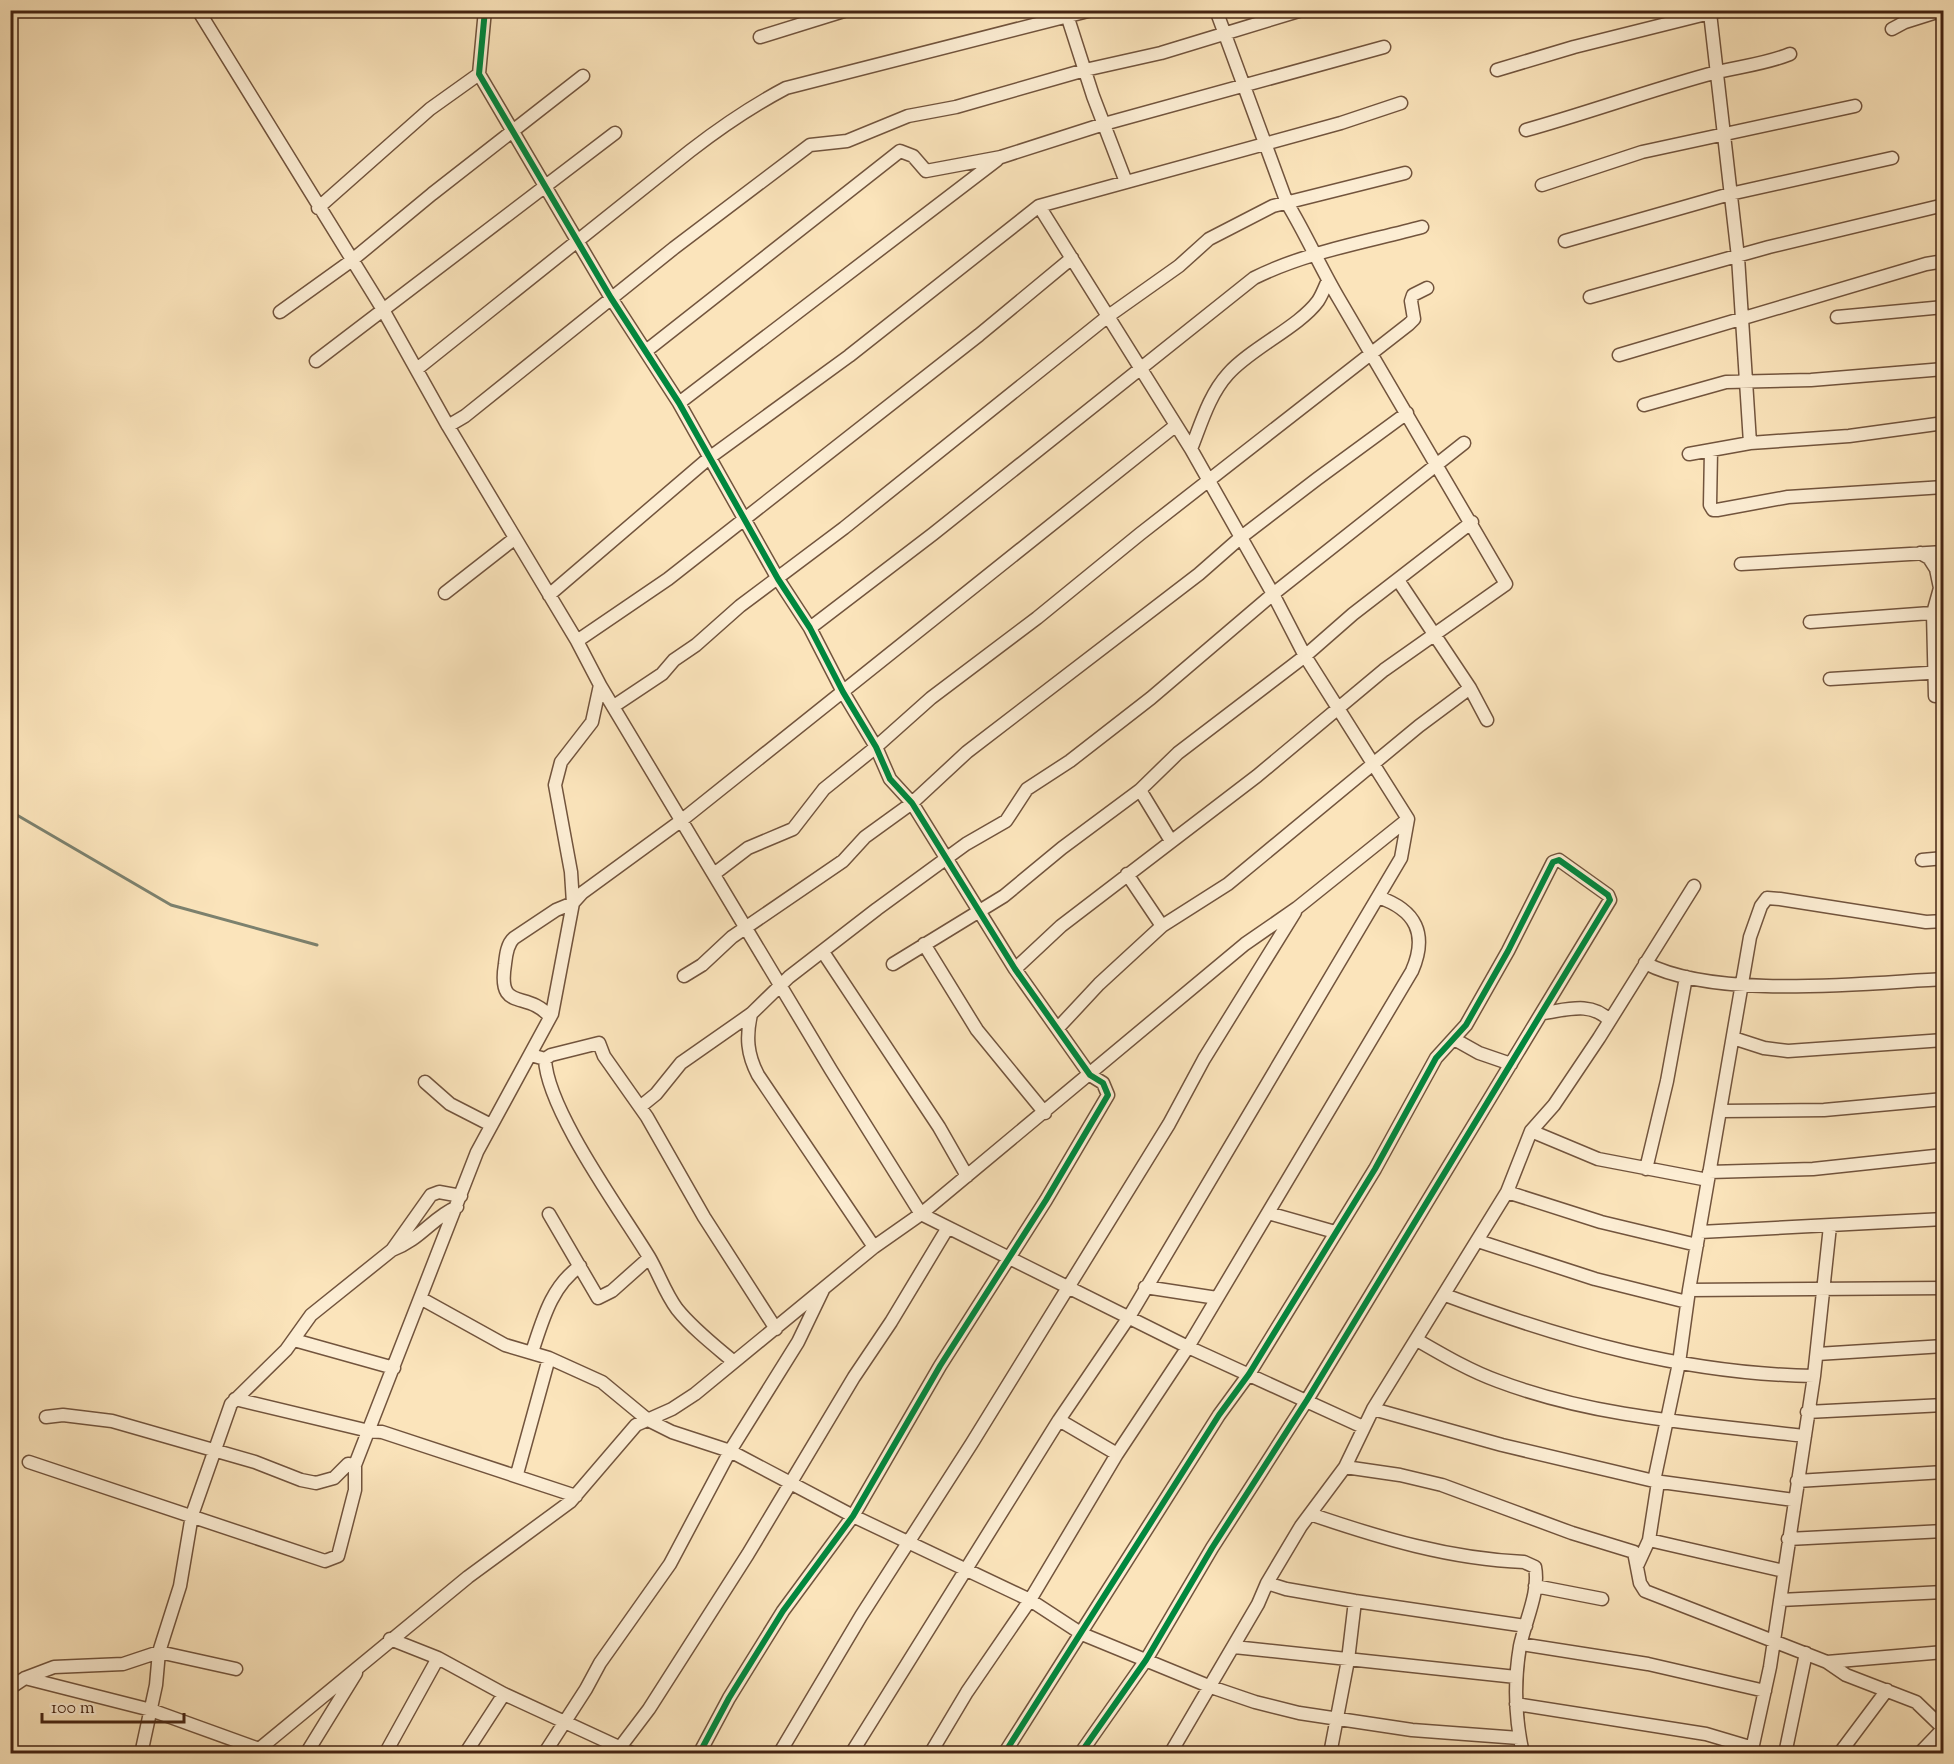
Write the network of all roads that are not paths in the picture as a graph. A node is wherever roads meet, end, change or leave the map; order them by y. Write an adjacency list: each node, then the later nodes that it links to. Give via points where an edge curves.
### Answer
1 (198, 10): 39 (street)
2 (485, 10): 18 (street)
3 (847, 10): 12 (street)
4 (1092, 10): 9 (street)
5 (1216, 10): 11 (street)
6 (1302, 10): 11 (street)
7 (1943, 10): 10 (street)
8 (1716, 12): 16 (street); 17 (street)
9 (1067, 14): 15 (street); 41 (street, via 786,88 721,127)
10 (1892, 29)
11 (1224, 35): 15 (street); 20 (street)
12 (760, 37)
13 (1384, 47): 20 (street)
14 (1790, 54): 17 (street, via 1769,63)
15 (1085, 70): 23 (street); 51 (street, via 956,107 908,116 847,141 810,145)
16 (1497, 70)
17 (1715, 72): 24 (street); 27 (street)
18 (479, 74): 25 (street); 39 (street, via 430,110)
19 (583, 76): 25 (street)
20 (1244, 87): 23 (street); 28 (street)
21 (1401, 103): 28 (street)
22 (1855, 106): 27 (street)
23 (1104, 124): 29 (street); 32 (street)
24 (1526, 130)
25 (514, 131): 34 (street); 46 (street)
26 (615, 133): 34 (street)
27 (1723, 135): 33 (street, via 1642,152); 35 (street)
28 (1264, 144): 32 (street); 36 (street)
29 (1001, 157): 58 (street, via 926,171 907,152 893,154); 66 (street)
30 (1892, 158): 35 (street)
31 (1405, 172): 36 (street)
32 (1126, 182): 38 (street)
33 (1542, 185)
34 (547, 186): 41 (street); 53 (street)
35 (1730, 194): 42 (street); 44 (street)
36 (1287, 203): 43 (street); 55 (street, via 1258,212 1209,238 1179,266)
37 (1944, 205): 44 (street)
38 (1039, 206): 45 (street); 77 (street, via 849,356)
39 (318, 208): 46 (street)
40 (1422, 227): 43 (street)
41 (578, 239): 51 (street); 62 (street)
42 (1565, 241)
43 (1314, 255): 48 (street); 64 (street, via 1254,278)
44 (1737, 257): 50 (street); 57 (street)
45 (1072, 258): 55 (street); 81 (street)
46 (351, 261): 53 (street); 54 (street)
47 (1944, 261): 57 (street)
48 (1328, 280): 59 (street); 74 (street, via 1318,301 1307,312 1227,375 1208,406)
49 (1427, 288): 59 (street, via 1413,295 1414,319)
50 (1590, 297)
51 (611, 298): 58 (street); 70 (street)
52 (1944, 307): 56 (street)
53 (382, 309): 61 (street); 62 (street)
54 (280, 312)
55 (1107, 317): 64 (street); 88 (street)
56 (1837, 317)
57 (1741, 319): 60 (street); 65 (street)
58 (646, 351): 66 (street)
59 (1370, 353): 68 (street); 79 (street)
60 (1619, 355)
61 (316, 361)
62 (417, 369): 70 (street)
63 (1944, 369): 65 (street)
64 (1140, 371): 71 (street); 95 (street)
65 (1748, 383): 67 (street, via 1726,382); 73 (street)
66 (679, 403): 77 (street)
67 (1644, 405)
68 (1407, 413): 78 (street); 83 (street)
69 (1944, 423): 73 (street, via 1849,436)
70 (448, 426): 84 (street)
71 (1175, 426): 74 (street); 103 (street)
72 (1464, 443): 78 (street)
73 (1750, 443): 75 (street)
74 (1191, 449): 79 (street)
75 (1711, 450): 76 (street); 80 (street, via 1713,510 1788,497)
76 (1689, 454)
77 (710, 458): 81 (street); 92 (street)
78 (1437, 464): 82 (street); 91 (street)
79 (1209, 480): 83 (street); 108 (street, via 931,698)
80 (1944, 487)
81 (744, 520): 88 (street); 97 (street, via 668,579)
82 (1472, 522): 89 (street); 96 (street, via 1506,584)
83 (1240, 538): 91 (street); 111 (street, via 968,752)
84 (514, 539): 90 (street); 92 (street)
85 (1944, 552): 86 (street)
86 (1920, 553): 87 (street); 93 (street, via 1929,558 1938,580)
87 (1741, 564)
88 (778, 579): 95 (street); 105 (street, via 674,660 662,674)
89 (1398, 580): 96 (street); 98 (street)
90 (445, 593)
91 (1273, 594): 98 (street); 116 (street, via 1151,698 1027,789 1006,821)
92 (549, 595): 97 (street)
93 (1938, 612): 94 (street); 99 (street)
94 (1810, 622)
95 (810, 628): 103 (street)
96 (1434, 633): 102 (street); 106 (street)
97 (577, 641): 101 (street)
98 (1305, 656): 106 (street); 110 (street, via 1178,753)
99 (1939, 673): 100 (street); 104 (street)
100 (1830, 679)
101 (600, 685): 105 (street); 122 (street, via 592,722 561,762 555,785)
102 (1470, 688): 107 (street); 109 (street)
103 (843, 692): 108 (street); 113 (street)
104 (1935, 696)
105 (614, 706): 113 (street)
106 (1339, 708): 109 (street); 114 (street)
107 (1487, 720)
108 (876, 747): 111 (street, via 890,779); 118 (street, via 824,789 793,829 748,848)
109 (1372, 765): 112 (street); 126 (street, via 1228,884)
110 (1140, 790): 114 (street); 124 (street, via 1005,896)
111 (912, 803): 116 (street); 127 (street, via 865,837 843,861)
112 (1408, 819): 121 (street, via 1401,858); 123 (street)
113 (682, 820): 118 (street); 122 (street)
114 (1171, 841): 119 (street)
115 (1944, 858): 117 (street)
116 (945, 860): 124 (street); 129 (street)
117 (1922, 860)
118 (714, 874): 127 (street)
119 (1127, 874): 126 (street); 132 (street, via 1061,926)
120 (1694, 886): 130 (street)
121 (1378, 897): 163 (street, via 1395,903 1413,922 1420,940 1418,957 1375,1037); 179 (street)
122 (573, 903): 140 (street); 140 (street, via 514,938 504,966 503,986 509,997 538,1006)
123 (1297, 908): 149 (street, via 1245,944); 178 (street)
124 (977, 910): 128 (street); 132 (street)
125 (1944, 921): 137 (street, via 1926,922 1767,898 1750,938)
126 (1162, 926): 142 (street)
127 (747, 929): 133 (street); 136 (street)
128 (924, 944): 131 (street); 154 (street, via 977,1030)
129 (823, 952): 136 (street); 159 (street)
130 (1645, 963): 134 (street); 141 (street)
131 (892, 964)
132 (1015, 969): 142 (street)
133 (684, 976)
134 (1686, 977): 137 (street); 158 (street)
135 (1944, 979): 137 (street, via 1795,986)
136 (781, 984): 139 (street); 165 (street)
137 (1742, 984): 143 (street)
138 (1543, 1013): 141 (street, via 1586,1008); 144 (street, via 1610,900 1559,860 1553,862 1495,976); 148 (street)
139 (751, 1014): 152 (street, via 681,1063); 173 (street, via 747,1041 758,1076)
140 (550, 1017): 146 (street)
141 (1609, 1020): 156 (street, via 1554,1105)
142 (1058, 1028): 149 (street)
143 (1733, 1038): 145 (street, via 1788,1051); 153 (street)
144 (1454, 1039): 148 (street); 169 (street, via 1424,1076 1375,1169)
145 (1944, 1040)
146 (531, 1055): 147 (street); 155 (street)
147 (545, 1059): 152 (street, via 599,1043); 175 (street, via 547,1078 564,1115)
148 (1511, 1064): 202 (street)
149 (1090, 1075): 154 (street); 176 (street, via 1103,1083 1108,1096)
150 (425, 1082): 155 (street, via 450,1104)
151 (1944, 1100): 153 (street, via 1824,1110)
152 (640, 1107): 188 (street)
153 (1721, 1111): 160 (street)
154 (1045, 1113): 159 (street)
155 (491, 1125): 162 (street)
156 (1532, 1131): 158 (street, via 1598,1159); 161 (street)
157 (1944, 1155): 160 (street)
158 (1646, 1169): 160 (street)
159 (968, 1176): 165 (street)
160 (1709, 1176): 170 (street)
161 (1507, 1192): 171 (street); 172 (street, via 1600,1222)
162 (459, 1201): 174 (street, via 423,1234); 174 (street, via 439,1192 431,1195); 186 (street)
163 (1268, 1213): 169 (street); 185 (street)
164 (549, 1214): 177 (street)
165 (921, 1214): 168 (street); 173 (street)
166 (1944, 1220): 167 (street)
167 (1830, 1226): 170 (street); 182 (street)
168 (947, 1229): 176 (street); 223 (street)
169 (1335, 1232): 199 (street)
170 (1700, 1232): 172 (street)
171 (1478, 1241): 183 (street); 184 (street, via 1594,1279)
172 (1697, 1245): 184 (street)
173 (874, 1247): 181 (street)
174 (392, 1250): 189 (street, via 329,1298)
175 (649, 1258): 177 (street, via 612,1291 598,1298); 196 (street, via 670,1300)
176 (1010, 1258): 178 (street); 228 (street, via 940,1366)
177 (580, 1266): 193 (street, via 551,1297)
178 (1069, 1286): 187 (street); 232 (street)
179 (1145, 1287): 185 (street); 187 (street)
180 (1944, 1288): 182 (street)
181 (823, 1289): 188 (street); 214 (street, via 798,1342)
182 (1825, 1290): 184 (street); 194 (street)
183 (1445, 1295): 190 (street); 197 (street, via 1588,1342)
184 (1688, 1296): 197 (street)
185 (1217, 1298): 192 (street)
186 (422, 1299): 193 (street, via 505,1345); 198 (street)
187 (1129, 1317): 192 (street); 209 (street)
188 (776, 1329): 196 (street)
189 (294, 1340): 198 (street); 201 (street)
190 (1416, 1340): 204 (street); 207 (street, via 1508,1384 1557,1400)
191 (1944, 1346): 194 (street)
192 (1188, 1347): 199 (street); 215 (street)
193 (532, 1352): 195 (street)
194 (1817, 1353): 200 (street)
195 (549, 1358): 208 (street, via 602,1382); 220 (street)
196 (734, 1362): 208 (street, via 695,1394)
197 (1679, 1363): 200 (street, via 1730,1372); 207 (street)
198 (394, 1368): 211 (street)
199 (1249, 1374): 202 (street); 244 (street, via 1219,1415)
200 (1814, 1376): 205 (street)
201 (235, 1399): 211 (street); 213 (street)
202 (1307, 1400): 210 (street); 253 (street)
203 (1944, 1405): 205 (street)
204 (1373, 1409): 210 (street); 221 (street, via 1502,1445)
205 (1808, 1412): 212 (street)
206 (46, 1417): 213 (street, via 63,1414 112,1421)
207 (1669, 1419): 212 (street); 221 (street)
208 (648, 1420): 214 (street); 224 (street, via 630,1431)
209 (1059, 1420): 215 (street); 235 (street)
210 (1363, 1427): 218 (street)
211 (369, 1431): 217 (street); 220 (street)
212 (1805, 1436): 222 (street)
213 (213, 1449): 217 (street, via 316,1483 334,1478 348,1464); 227 (street)
214 (730, 1451): 223 (street); 268 (street, via 657,1586 606,1654)
215 (1117, 1454): 240 (street)
216 (29, 1462): 227 (street)
217 (355, 1465): 227 (street, via 355,1490 336,1558 325,1560)
218 (1345, 1467): 226 (street); 233 (street, via 1400,1475 1488,1500 1634,1552)
219 (1944, 1472): 222 (street)
220 (517, 1474): 224 (street)
221 (1656, 1481): 225 (street); 231 (street)
222 (1797, 1481): 225 (street)
223 (793, 1483): 228 (street); 271 (street, via 650,1709)
224 (576, 1496): 245 (street)
225 (1794, 1500): 230 (street)
226 (1310, 1514): 236 (street); 237 (street, via 1387,1540 1458,1555 1524,1562 1535,1567)
227 (192, 1515): 249 (street, via 180,1586)
228 (853, 1516): 232 (street); 281 (street, via 783,1611)
229 (1944, 1531): 230 (street)
230 (1788, 1539): 234 (street)
231 (1649, 1540): 233 (street); 234 (street)
232 (909, 1542): 235 (street); 282 (street)
233 (1638, 1565): 246 (street, via 1645,1591)
234 (1784, 1571): 241 (street)
235 (966, 1572): 240 (street); 283 (street)
236 (1267, 1583): 242 (street); 248 (street)
237 (1535, 1586): 239 (street); 243 (street)
238 (1944, 1592): 241 (street)
239 (1602, 1599)
240 (1030, 1600): 244 (street); 284 (street)
241 (1780, 1600): 246 (street)
242 (1355, 1601): 243 (street); 254 (street)
243 (1526, 1626): 247 (street)
244 (1082, 1634): 253 (street); 285 (street)
245 (390, 1639): 252 (street); 256 (street)
246 (1773, 1641): 251 (street); 263 (street)
247 (1521, 1644): 259 (street); 263 (street, via 1648,1664)
248 (1234, 1647): 254 (street); 260 (street)
249 (159, 1652): 257 (street); 258 (street, via 123,1664 54,1667); 266 (street)
250 (1944, 1652): 255 (street)
251 (1806, 1653): 255 (street); 289 (street)
252 (438, 1658): 264 (street); 277 (street)
253 (1146, 1660): 260 (street); 286 (street)
254 (1348, 1660): 259 (street); 267 (street)
255 (1827, 1662): 262 (street, via 1846,1675)
256 (362, 1663): 272 (street); 276 (street)
257 (236, 1669)
258 (25, 1677): 261 (street); 266 (street)
259 (1516, 1677): 265 (street)
260 (1211, 1687): 267 (street, via 1255,1702); 274 (street)
261 (10, 1688)
262 (1887, 1690): 269 (street, via 1916,1702); 290 (street)
263 (1765, 1691): 273 (street)
264 (504, 1694): 268 (street); 278 (street)
265 (1516, 1704): 270 (street); 273 (street, via 1706,1734)
266 (151, 1710): 272 (street); 275 (street)
267 (1336, 1719): 270 (street, via 1412,1730); 287 (street)
268 (564, 1722): 271 (street); 279 (street)
269 (1943, 1729): 291 (street)
270 (1520, 1738): 288 (street)
271 (617, 1750): 280 (street)
272 (256, 1751)
273 (1752, 1751)
274 (1176, 1752)
275 (141, 1754)
276 (306, 1754)
277 (386, 1754)
278 (465, 1754)
279 (544, 1754)
280 (634, 1754)
281 (699, 1754)
282 (779, 1754)
283 (851, 1754)
284 (930, 1754)
285 (1004, 1754)
286 (1080, 1754)
287 (1330, 1754)
288 (1523, 1754)
289 (1785, 1754)
290 (1839, 1754)
291 (1919, 1754)

